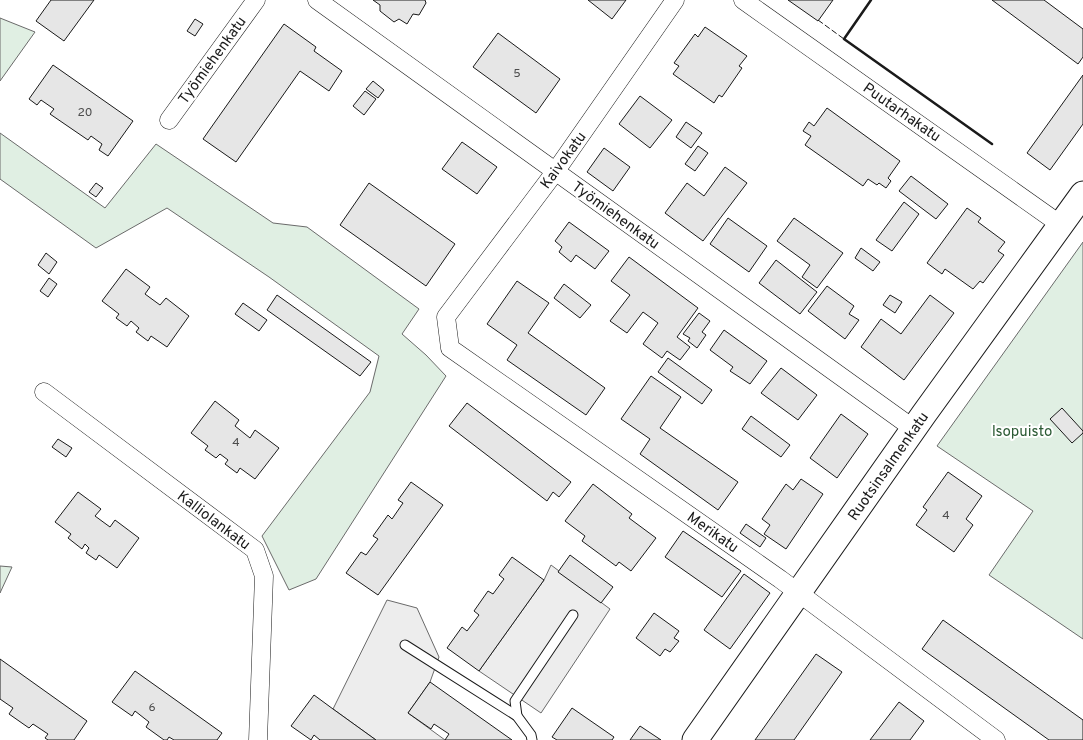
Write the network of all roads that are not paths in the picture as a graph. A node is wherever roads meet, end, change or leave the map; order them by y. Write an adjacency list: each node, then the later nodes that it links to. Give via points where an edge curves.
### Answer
1 (256, 0): 5 (street, Työmiehenkatu)
2 (317, 0): 6 (street, Työmiehenkatu)
3 (675, 0): 6 (street, Kaivokatu)
4 (743, 0): 8 (street, Puutarhakatu)
5 (169, 120)
6 (555, 172): 9 (street, Kaivokatu); 11 (street, Työmiehenkatu)
7 (1083, 194): 8 (street, Ruotsinsalmenkatu)
8 (1061, 225): 11 (street, Ruotsinsalmenkatu)
9 (446, 317): 12 (street, Merikatu, via 450,348)
10 (44, 392): 16 (street, Kalliolankatu, via 255,550 264,576)
11 (914, 429): 12 (street, Ruotsinsalmenkatu)
12 (798, 592): 18 (street, Ruotsinsalmenkatu); 19 (street, Merikatu)
13 (573, 615): 15 (lane, via 515,701)
14 (405, 645): 15 (lane)
15 (517, 716): 17 (lane)
16 (258, 740)
17 (532, 740)
18 (695, 740)
19 (996, 740)

